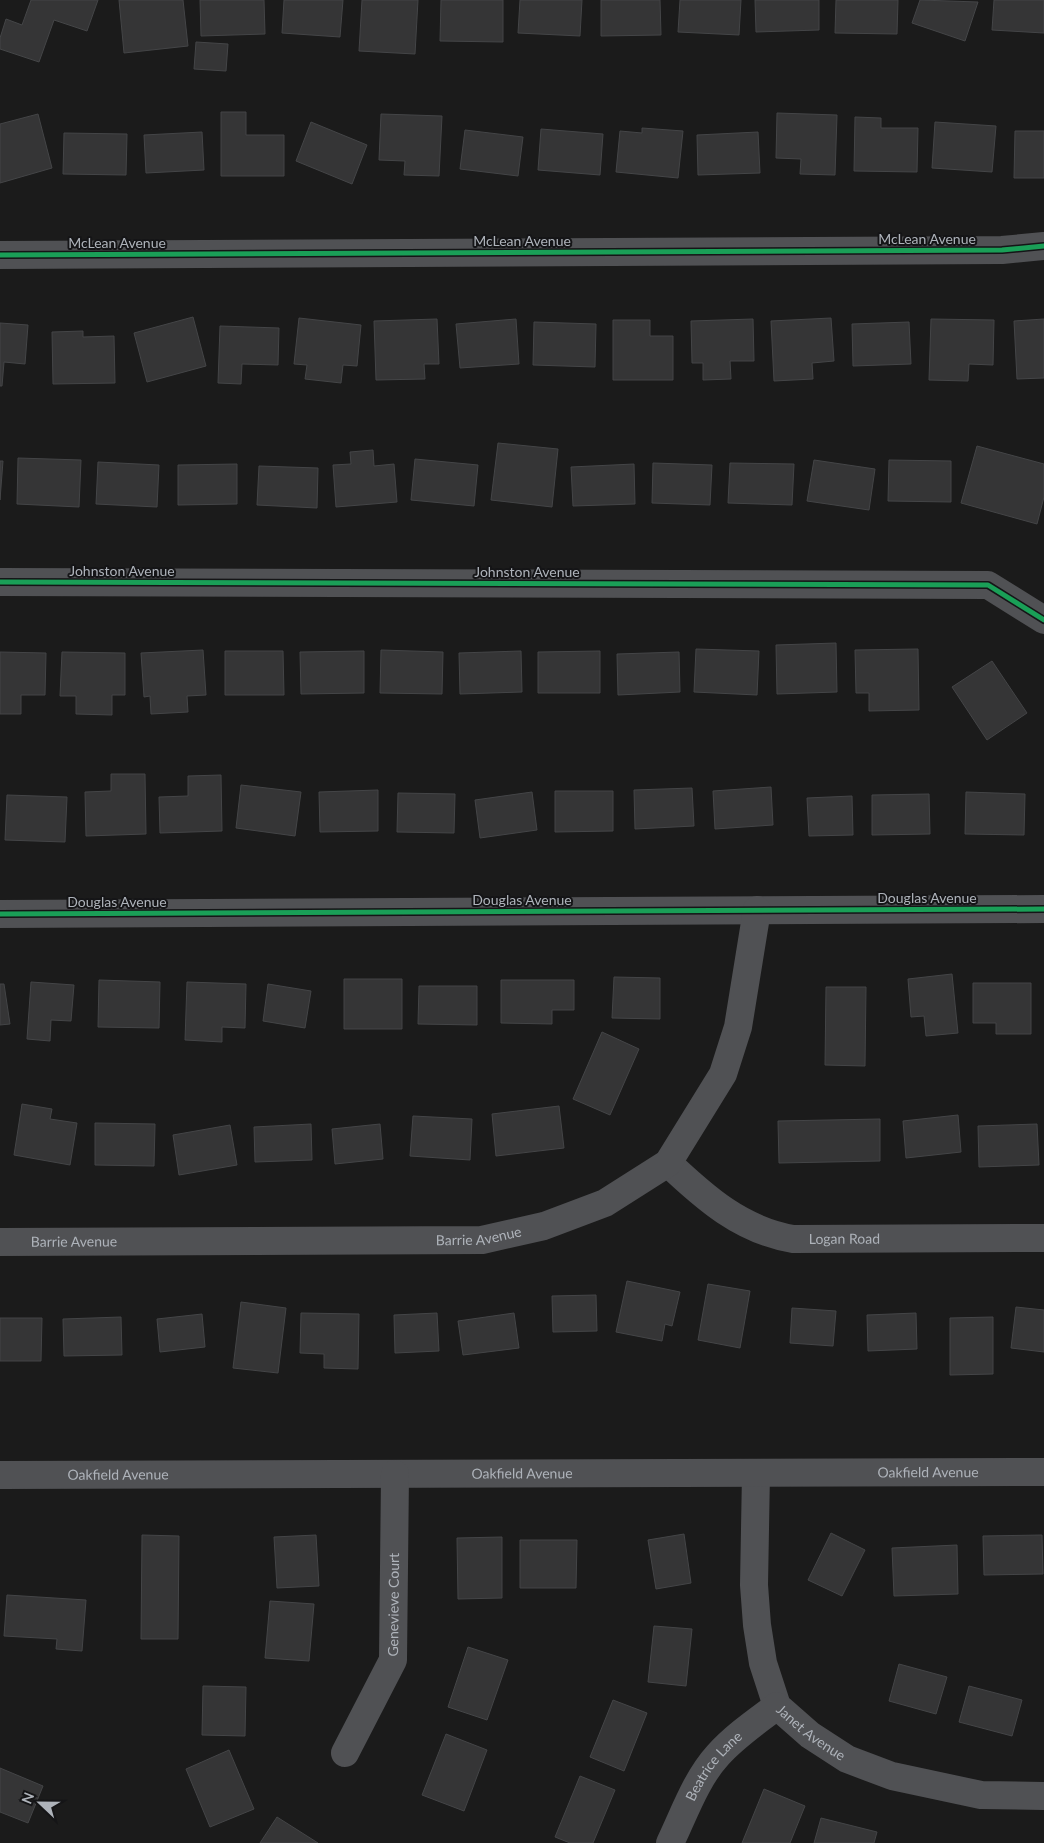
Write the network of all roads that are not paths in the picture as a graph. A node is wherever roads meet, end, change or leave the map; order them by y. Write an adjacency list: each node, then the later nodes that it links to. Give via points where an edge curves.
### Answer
1 (1044, 246): 2 (street, McLean Avenue, via 992,250)
2 (0, 255)
3 (0, 582): 4 (street, Johnston Avenue, via 988,585)
4 (1044, 620)
5 (1044, 909): 6 (street, Douglas Avenue)
6 (757, 910): 7 (street, Douglas Avenue); 8 (street, Barrie Avenue, via 738,1027 723,1074)
7 (0, 914)
8 (668, 1163): 9 (street, Logan Road, via 698,1192 732,1217 773,1236 793,1239); 10 (street, Barrie Avenue, via 605,1203 544,1226 482,1240)
9 (1044, 1238)
10 (0, 1242)
11 (1044, 1472): 12 (street, Oakfield Avenue)
12 (756, 1473): 13 (street, Oakfield Avenue); 15 (street, Janet Avenue, via 754,1585 757,1625 763,1663)
13 (395, 1474): 14 (street, Oakfield Avenue); 16 (street, Genevieve Court, via 393,1660)
14 (0, 1475)
15 (778, 1706): 17 (street, Janet Avenue, via 810,1735 847,1759 892,1776 981,1795); 18 (street, Beatrice Lane, via 716,1756 697,1785)
16 (344, 1753)
17 (1044, 1796)
18 (670, 1843)

